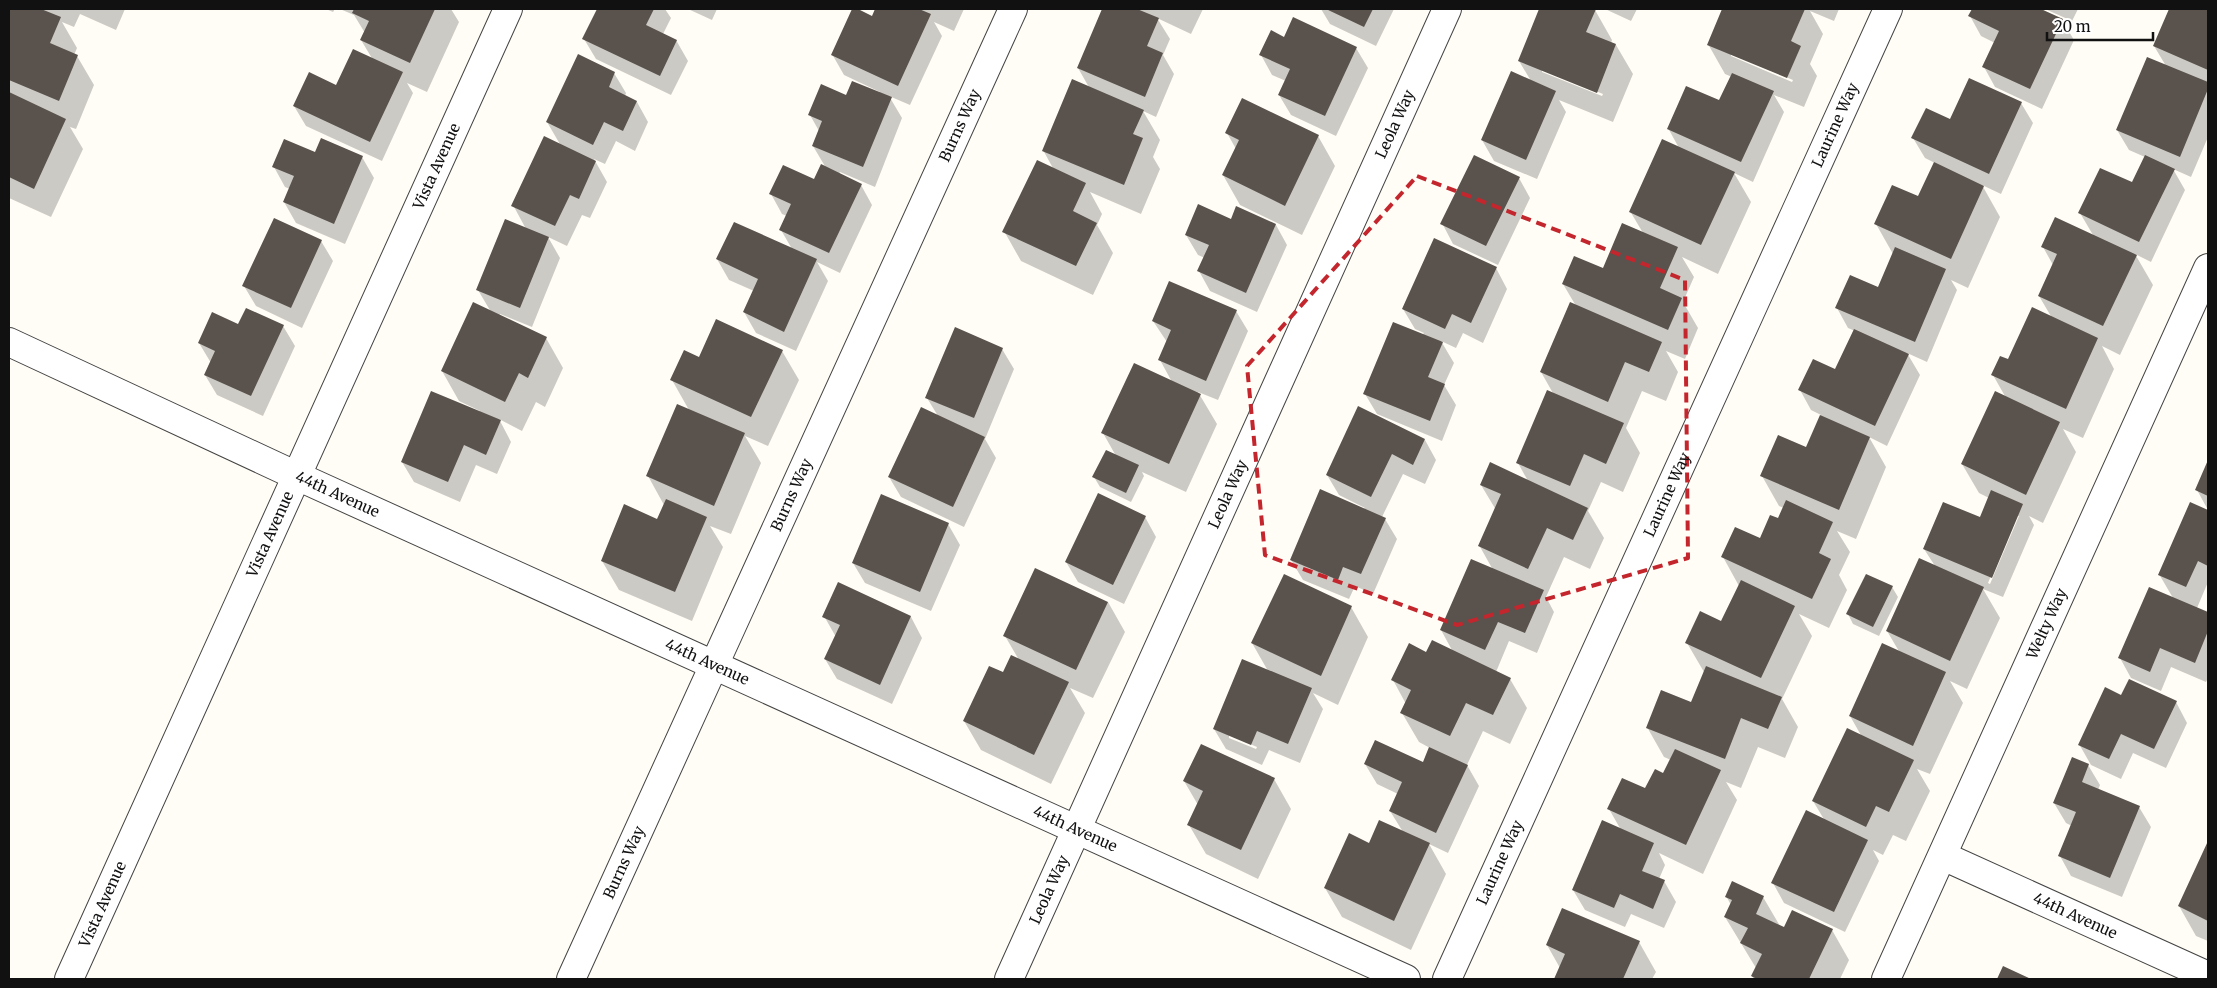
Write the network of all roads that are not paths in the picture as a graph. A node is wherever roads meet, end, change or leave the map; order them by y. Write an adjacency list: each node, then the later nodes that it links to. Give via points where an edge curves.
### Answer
1 (508, 9): 7 (street, Vista Avenue)
2 (1013, 9): 8 (street, Burns Way)
3 (1448, 9): 9 (street, Leola Way)
4 (1888, 9): 16 (street, Laurine Way)
5 (2208, 268): 10 (street, Welty Way)
6 (9, 342): 7 (street, 44th Avenue)
7 (297, 476): 8 (street, 44th Avenue); 12 (street, Vista Avenue)
8 (715, 665): 9 (street, 44th Avenue); 13 (street, Burns Way)
9 (1078, 830): 14 (street, Leola Way); 15 (street, 44th Avenue)
10 (1942, 856): 11 (street, 44th Avenue); 17 (street, Welty Way)
11 (2208, 976)
12 (69, 979)
13 (571, 979)
14 (1009, 979)
15 (1406, 979)
16 (1447, 979)
17 (1886, 979)

